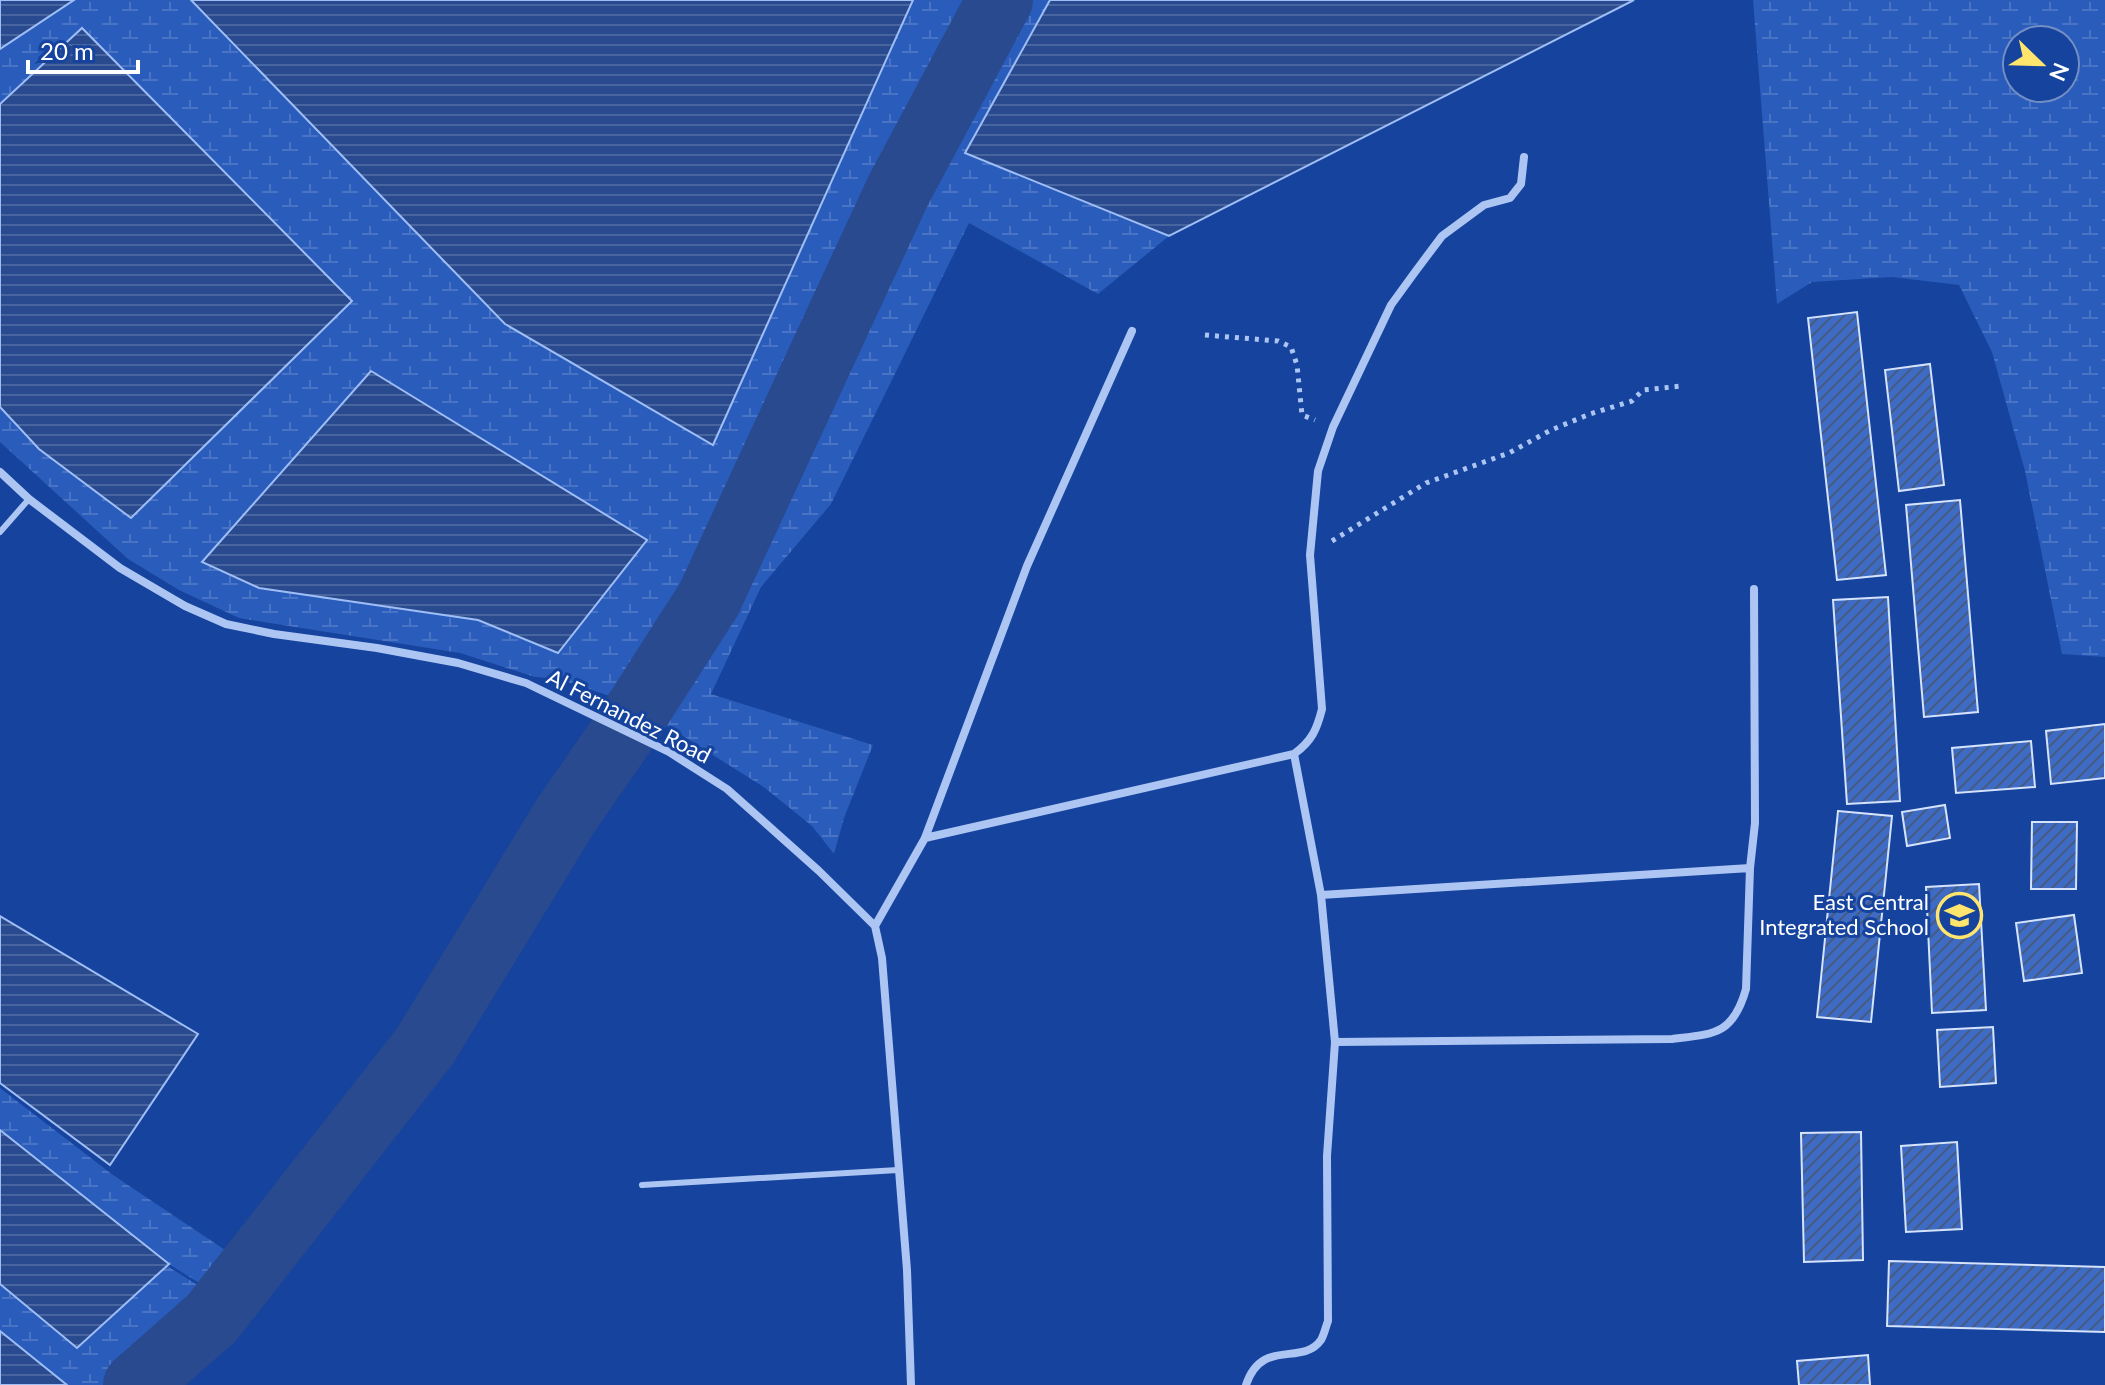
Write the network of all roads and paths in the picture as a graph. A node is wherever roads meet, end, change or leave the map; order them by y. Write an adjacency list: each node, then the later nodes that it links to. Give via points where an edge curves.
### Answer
1 (1524, 157): 5 (street, via 1521,184 1510,198 1484,205 1442,236 1391,305)
2 (1132, 331): 12 (street, via 1027,566)
3 (1205, 335): 5 (path, via 1278,341 1291,347 1302,415)
4 (1682, 386): 9 (path, via 1643,390 1632,401 1426,483)
5 (1333, 427): 9 (street, via 1318,471)
6 (0, 472): 7 (street, Al Fernandez Road)
7 (29, 499): 8 (lane); 15 (street, Al Fernandez Road, via 120,568 226,624 458,663 526,683 594,714 727,789)
8 (0, 532)
9 (1310, 555): 11 (street, via 1322,709 1317,729)
10 (1754, 589): 13 (street, via 1755,823)
11 (1294, 754): 12 (street); 14 (street)
12 (925, 838): 15 (street)
13 (1750, 868): 14 (street); 16 (street, via 1746,989 1740,1008 1715,1034 1672,1039)
14 (1321, 895): 16 (street)
15 (875, 926): 17 (street)
16 (1335, 1042): 20 (street, via 1327,1156 1328,1321 1321,1340 1309,1349 1265,1358)
17 (898, 1170): 18 (lane); 19 (street)
18 (642, 1185)
19 (911, 1385)
20 (1246, 1385)

